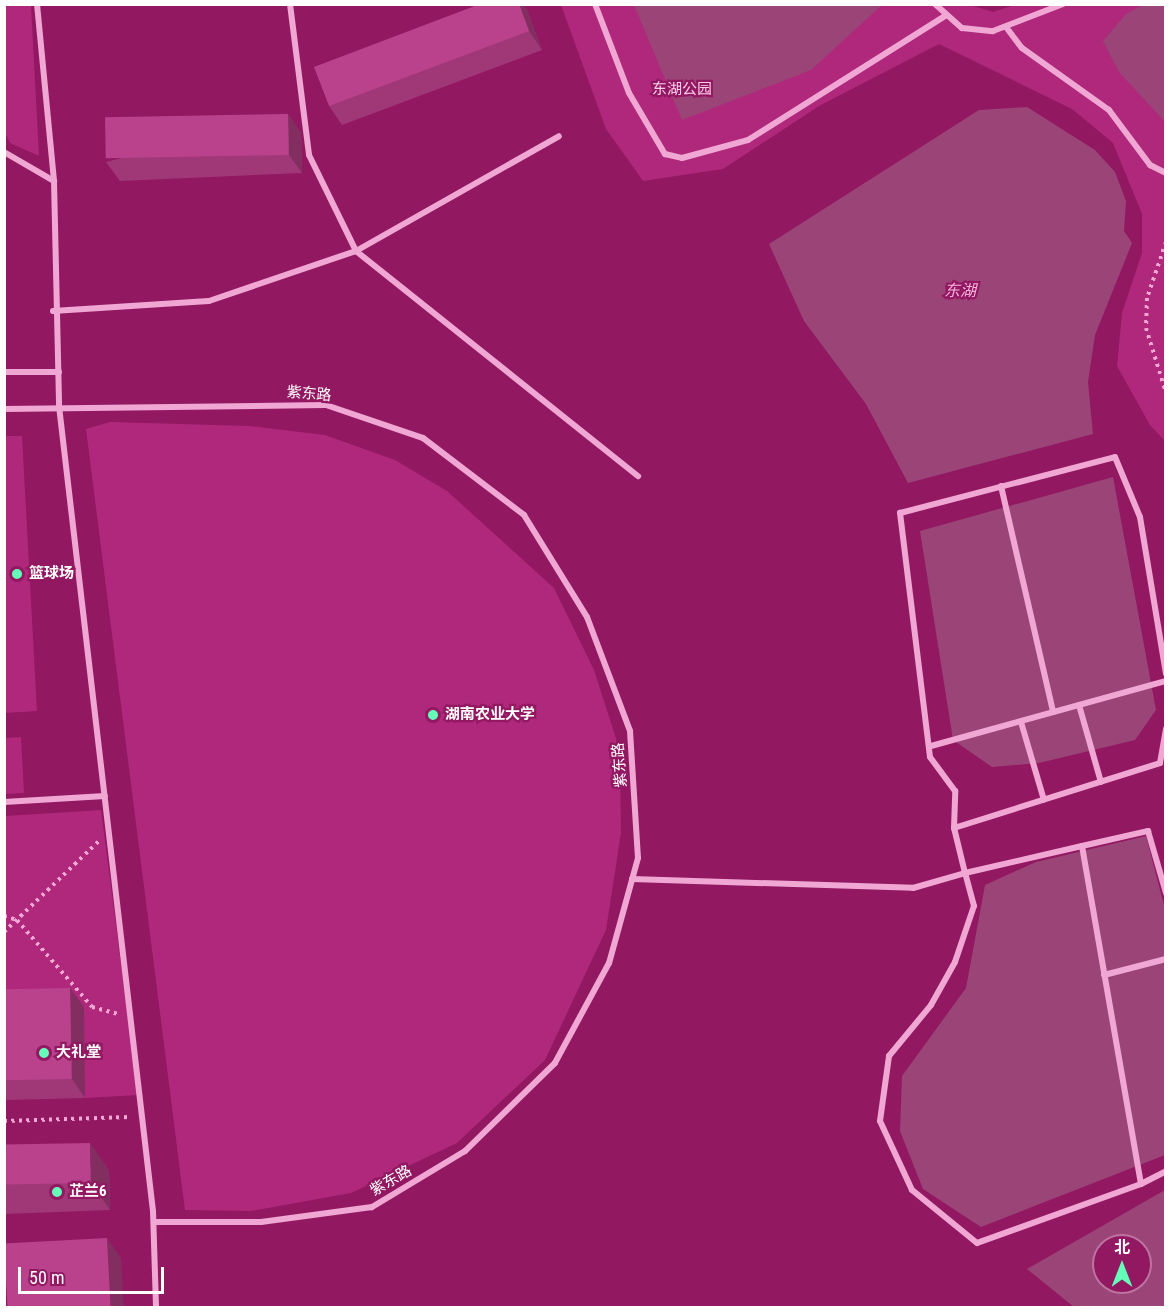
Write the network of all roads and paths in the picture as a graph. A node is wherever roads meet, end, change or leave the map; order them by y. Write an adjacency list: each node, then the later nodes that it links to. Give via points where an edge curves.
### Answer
1 (37, 4): 11 (street)
2 (290, 4): 13 (street, via 309,154)
3 (595, 4): 6 (street, via 629,93 664,154 682,158 748,140)
4 (935, 4): 6 (street)
5 (1063, 4): 7 (street)
6 (945, 16): 7 (street, via 962,28)
7 (1006, 27): 10 (street, via 1022,48 1109,110 1150,165)
8 (559, 136): 13 (street)
9 (4, 152): 11 (street)
10 (1166, 173)
11 (54, 181): 14 (street)
12 (1166, 242): 17 (path, via 1152,278 1146,328)
13 (356, 251): 14 (street, via 209,301); 20 (street)
14 (53, 311): 16 (street)
15 (4, 372): 16 (street)
16 (59, 372): 18 (street)
17 (1166, 393)
18 (59, 406): 19 (street, 紫东路); 30 (street); 37 (street, 紫东路, via 326,405 423,438 524,515 587,617 630,731 638,858)
19 (4, 409)
20 (638, 476)
21 (1001, 486): 22 (street, via 1115,457 1140,517); 25 (street); 28 (street, via 900,513)
22 (1166, 674)
23 (1166, 681): 24 (street)
24 (1078, 705): 25 (street); 29 (street)
25 (1053, 712): 26 (street)
26 (1021, 722): 28 (street); 31 (street)
27 (1166, 729): 29 (street, via 1160,763)
28 (931, 746): 33 (street, via 930,757 955,791)
29 (1101, 782): 31 (street)
30 (105, 796): 32 (street); 34 (street)
31 (1044, 800): 33 (street)
32 (4, 802)
33 (954, 828): 36 (street)
34 (110, 837): 40 (path, via 94,843); 44 (street)
35 (1082, 847): 36 (street); 38 (street, via 1148,831); 43 (street)
36 (965, 873): 37 (street, via 913,888); 48 (street, via 974,906 955,962 931,1005 889,1056 880,1121 912,1190 976,1243)
37 (632, 879): 49 (street, 紫东路, via 609,963 555,1063 465,1151 372,1207 261,1222)
38 (1166, 893)
39 (4, 916): 40 (path)
40 (17, 920): 41 (path); 44 (path, via 92,1007)
41 (4, 932)
42 (1166, 959): 43 (street)
43 (1104, 975): 48 (street)
44 (130, 1018): 45 (street)
45 (141, 1117): 46 (path); 49 (street)
46 (4, 1121)
47 (1166, 1171): 48 (street)
48 (1141, 1184)
49 (154, 1222): 50 (street)
50 (156, 1308)

